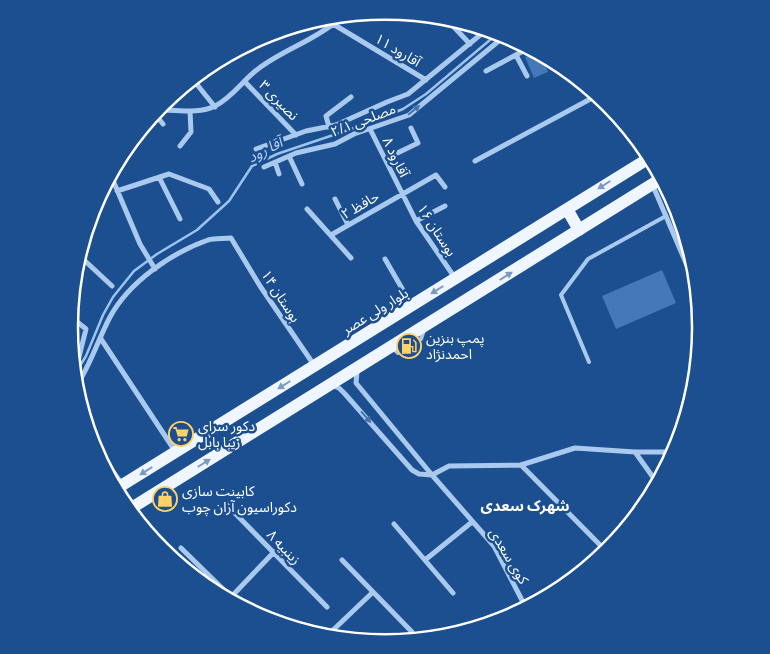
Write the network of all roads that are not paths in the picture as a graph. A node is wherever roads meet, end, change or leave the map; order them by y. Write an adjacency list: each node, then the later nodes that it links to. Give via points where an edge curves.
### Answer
1 (338, 24): 11 (street, آقارود ۱۱)
2 (331, 25): 12 (street, via 280,53)
3 (455, 28): 6 (street)
4 (480, 35): 6 (street)
5 (499, 42): 23 (street, مصلحی ۲/۱, one-way to 5, via 408,115)
6 (470, 44): 11 (street)
7 (521, 52): 8 (street)
8 (516, 55): 9 (street); 10 (street)
9 (486, 71)
10 (527, 76)
11 (426, 80): 21 (street, via 408,94)
12 (245, 82): 16 (street); 24 (street, نصیری ۳)
13 (197, 84): 16 (street)
14 (350, 97): 21 (street, via 326,116)
15 (590, 99): 29 (street)
16 (215, 107): 18 (street)
17 (168, 110): 18 (street)
18 (190, 111): 25 (street, via 191,132)
19 (159, 119): 20 (street)
20 (163, 124)
21 (329, 126): 24 (street)
22 (411, 128): 28 (street, via 418,143)
23 (370, 129): 27 (street, مصلحی ۲/۱, via 335,144); 28 (street, آقارود ۸)
24 (296, 135): 26 (street)
25 (180, 146)
26 (256, 149)
27 (289, 156): 30 (street, مصلحی ۲/۱); 37 (street)
28 (385, 159): 41 (street, آقارود ۸)
29 (475, 161)
30 (275, 162): 32 (street, مصلحی ۲/۱); 33 (street)
31 (643, 162): 45 (main road, بلوار ولی عصر, one-way to 45)
32 (264, 167)
33 (279, 174)
34 (160, 177): 40 (street); 43 (street, via 169,174 208,189); 48 (street)
35 (656, 182): 51 (main road)
36 (114, 183): 40 (street)
37 (302, 184)
38 (657, 185): 47 (street)
39 (445, 187): 41 (street, حافظ ۲, via 436,174)
40 (117, 191): 57 (street, via 140,244)
41 (401, 194): 49 (street, بوستان ۱۶); 50 (street, حافظ ۲)
42 (335, 199): 50 (street)
43 (218, 202)
44 (446, 206): 49 (street)
45 (566, 209): 51 (main road); 58 (main road, بلوار ولی عصر)
46 (307, 210): 52 (street)
47 (666, 216): 55 (street); 64 (lane, via 588,259 561,295)
48 (180, 220)
49 (416, 221): 58 (street, بوستان ۱۶)
50 (348, 225): 52 (street, حافظ ۲)
51 (579, 230): 66 (main road, one-way to 51)
52 (330, 235): 53 (street)
53 (351, 258)
54 (385, 259): 60 (street)
55 (684, 259)
56 (85, 261): 59 (street)
57 (155, 269): 62 (street, via 130,290 110,316); 65 (street, بوستان ۱۴, via 210,240 231,238)
58 (456, 278): 60 (main road, بلوار ولی عصر, one-way to 60)
59 (112, 286)
60 (412, 305): 65 (main road, بلوار ولی عصر)
61 (78, 323): 63 (street, via 86,329)
62 (101, 339): 67 (street); 69 (street)
63 (80, 354)
64 (589, 362)
65 (314, 366): 69 (main road, بلوار ولی عصر, one-way to 69)
66 (358, 368): 68 (main road); 73 (street, کوی سعدی, via 356,383)
67 (83, 374)
68 (330, 385): 73 (street, one-way to 73, via 345,394 412,470); 77 (main road, one-way to 68)
69 (175, 452): 75 (main road, بلوار ولی عصر, one-way to 75)
70 (635, 452): 71 (street); 72 (street, via 575,448); 74 (street)
71 (665, 452)
72 (521, 465): 73 (street, via 449,466); 80 (street)
73 (432, 475): 78 (street, کوی سعدی)
74 (653, 477)
75 (122, 485)
76 (225, 503): 82 (street, زینبیه ۸)
77 (135, 506)
78 (472, 522): 84 (street); 89 (street, کوی سعدی, via 494,546)
79 (394, 524): 84 (street)
80 (600, 546)
81 (181, 548): 85 (street)
82 (274, 552): 88 (street); 90 (street, زینبیه ۸)
83 (342, 560): 86 (street)
84 (425, 560): 87 (street)
85 (219, 585)
86 (372, 592): 91 (street); 92 (street)
87 (453, 593)
88 (234, 594)
89 (523, 601)
90 (327, 607)
91 (334, 629)
92 (412, 632)

